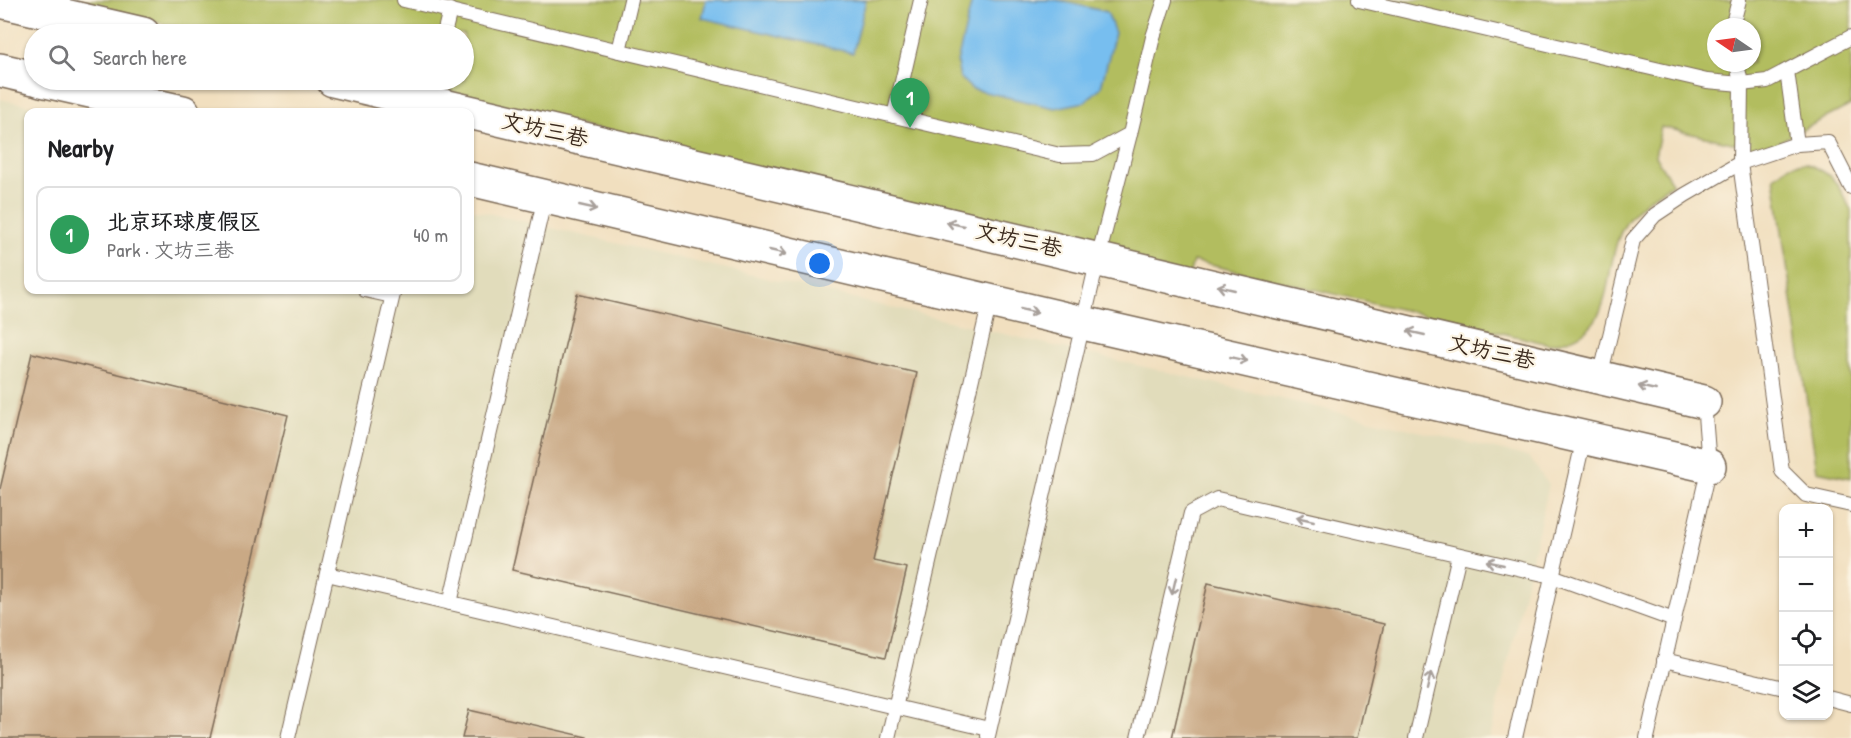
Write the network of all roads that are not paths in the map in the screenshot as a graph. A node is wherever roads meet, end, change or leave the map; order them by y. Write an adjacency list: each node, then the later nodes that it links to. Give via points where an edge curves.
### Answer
1 (404, 0): 8 (lane)
2 (632, 0): 13 (lane)
3 (921, 0): 25 (lane)
4 (1165, 0): 26 (lane)
5 (1359, 0): 18 (lane, via 1707,81)
6 (1739, 0): 9 (lane)
7 (0, 1): 10 (main road)
8 (450, 10): 11 (lane); 13 (lane)
9 (1734, 18)
10 (100, 24)
11 (446, 24)
12 (1851, 37): 15 (lane)
13 (619, 51): 25 (lane)
14 (0, 70): 17 (main road)
15 (1787, 71): 18 (lane, via 1767,81); 27 (lane)
16 (1739, 72): 18 (lane)
17 (24, 76)
18 (1741, 84): 28 (lane)
19 (85, 90): 22 (main road)
20 (386, 90): 21 (main road, 文坊三巷)
21 (428, 98): 23 (main road, 文坊三巷, one-way to 21)
22 (165, 108)
23 (470, 108)
24 (474, 109): 32 (main road, 文坊三巷, one-way to 24)
25 (894, 116): 26 (lane, via 1060,155 1093,154)
26 (1130, 134): 32 (lane)
27 (1797, 144): 28 (lane); 30 (lane, via 1828,142)
28 (1740, 163): 36 (lane, via 1655,215 1633,240); 40 (lane, via 1782,471 1806,495)
29 (474, 180): 31 (main road)
30 (1851, 187)
31 (545, 197): 34 (main road, one-way to 34); 44 (lane)
32 (1098, 258): 35 (lane); 36 (main road, 文坊三巷, one-way to 32)
33 (393, 294): 42 (lane)
34 (990, 302): 35 (main road, one-way to 35); 50 (lane)
35 (1083, 323): 38 (main road, one-way to 38); 51 (lane)
36 (1600, 377): 37 (main road, 文坊三巷, one-way to 36)
37 (1704, 402): 39 (lane)
38 (1584, 438): 39 (main road); 43 (lane)
39 (1709, 466): 45 (lane)
40 (1851, 505)
41 (1459, 555): 43 (lane, one-way to 41); 54 (lane, one-way to 54, via 1217,499 1191,513); 55 (lane, one-way to 41)
42 (327, 574): 44 (lane); 52 (lane)
43 (1552, 576): 45 (lane); 56 (lane)
44 (450, 603): 50 (lane)
45 (1674, 620): 46 (lane)
46 (1664, 660): 47 (lane); 57 (lane)
47 (1779, 687)
48 (1833, 699): 49 (lane)
49 (1851, 704)
50 (895, 707): 51 (lane); 53 (lane)
51 (988, 734)
52 (288, 738)
53 (888, 738)
54 (1138, 738)
55 (1416, 738)
56 (1515, 738)
57 (1647, 738)

